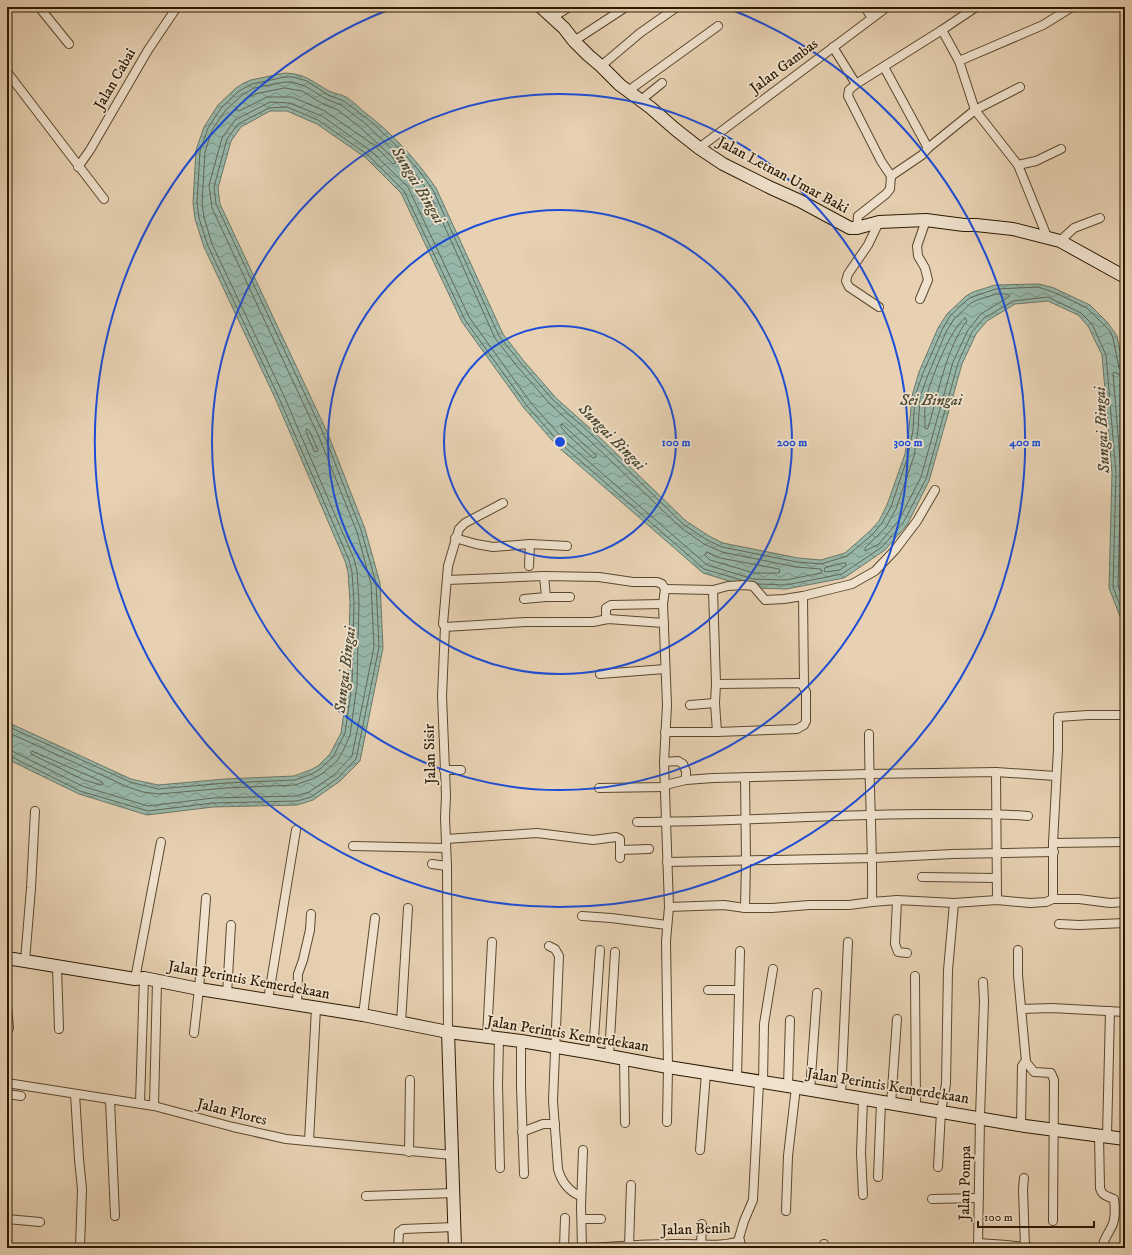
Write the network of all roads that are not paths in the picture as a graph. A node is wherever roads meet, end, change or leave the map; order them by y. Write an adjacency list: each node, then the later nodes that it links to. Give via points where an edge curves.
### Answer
1 (39, 7): 16 (street)
2 (177, 7): 32 (street, Jalan Cabai, via 148,50)
3 (541, 7): 11 (street, Jalan Letnan Umar Baki)
4 (569, 7): 11 (street)
5 (626, 7): 15 (street)
6 (677, 7): 19 (street)
7 (865, 7): 12 (street)
8 (887, 7): 12 (street, Jalan Gambas)
9 (976, 7): 14 (street)
10 (1072, 7): 18 (street, via 1044,26)
11 (552, 18): 15 (street, Jalan Letnan Umar Baki)
12 (872, 18): 17 (street, Jalan Gambas)
13 (718, 26): 25 (street)
14 (942, 30): 18 (street); 20 (street)
15 (574, 41): 19 (street, Jalan Letnan Umar Baki)
16 (69, 44)
17 (833, 47): 23 (street); 28 (street, Jalan Gambas)
18 (959, 61): 27 (street)
19 (601, 66): 25 (street, Jalan Letnan Umar Baki)
20 (884, 67): 23 (street); 29 (street)
21 (7, 72): 32 (street)
22 (662, 83): 26 (street)
23 (856, 84): 33 (street, via 849,90 848,96)
24 (1020, 87): 27 (street)
25 (628, 91): 26 (street, Jalan Letnan Umar Baki)
26 (641, 100): 28 (street, Jalan Letnan Umar Baki)
27 (975, 110): 29 (street); 31 (street)
28 (699, 148): 38 (street, Jalan Letnan Umar Baki, via 723,164 850,228)
29 (928, 148): 33 (street)
30 (1062, 149): 31 (street, via 1036,161)
31 (1018, 165): 39 (street)
32 (78, 167): 34 (street)
33 (891, 176): 38 (street, via 890,189 858,216)
34 (104, 200)
35 (1100, 218): 40 (street, via 1074,228)
36 (926, 220): 37 (street, Jalan Letnan Umar Baki); 39 (street, Jalan Letnan Umar Baki, via 1019,230); 42 (street, via 917,246 918,256 928,280)
37 (879, 222): 38 (street, Jalan Letnan Umar Baki); 43 (street, via 846,281 849,287)
38 (857, 228)
39 (1048, 239): 40 (street, Jalan Letnan Umar Baki)
40 (1060, 241): 41 (street, Jalan Letnan Umar Baki)
41 (1125, 277)
42 (920, 299)
43 (879, 307)
44 (935, 490): 54 (street, via 917,521 875,571 852,584)
45 (503, 503): 46 (street, Jalan Sisir, via 465,523)
46 (455, 538): 47 (street, via 493,547); 51 (street, Jalan Sisir)
47 (530, 544): 48 (street); 49 (street)
48 (567, 546)
49 (529, 566)
50 (544, 576): 51 (street); 52 (street, via 657,582); 55 (street)
51 (447, 580): 61 (street, Jalan Sisir, via 443,624)
52 (665, 589): 53 (street); 58 (street)
53 (713, 590): 54 (street, via 744,585 753,586 765,600); 64 (street)
54 (803, 596): 65 (street)
55 (546, 597): 56 (street); 57 (street)
56 (570, 597)
57 (524, 599)
58 (663, 604): 59 (street, via 611,605 606,608); 60 (street)
59 (608, 619): 60 (street); 61 (street, via 593,622)
60 (664, 623): 62 (street)
61 (445, 626): 73 (street, Jalan Sisir, via 442,696)
62 (665, 668): 63 (street); 69 (street)
63 (600, 674)
64 (716, 684): 65 (street, via 798,683); 66 (street)
65 (804, 687): 70 (street, via 806,722 800,728)
66 (715, 703): 67 (street); 70 (street)
67 (690, 705)
68 (1125, 715): 77 (street, via 1058,716)
69 (665, 732): 70 (street); 72 (street)
70 (717, 732)
71 (870, 734): 76 (street)
72 (664, 762): 79 (street, via 678,761 683,764); 80 (street)
73 (444, 770): 74 (street); 90 (street, Jalan Sisir)
74 (461, 770)
75 (996, 772): 76 (street); 77 (street); 83 (street)
76 (869, 774): 78 (street); 84 (street)
77 (1055, 776): 92 (street)
78 (745, 777): 79 (street); 86 (street)
79 (686, 780): 80 (street)
80 (665, 786): 81 (street); 88 (street)
81 (599, 788)
82 (35, 811): 132 (street)
83 (996, 813): 84 (street); 85 (street); 98 (street)
84 (872, 814): 86 (street); 99 (street)
85 (1028, 816)
86 (746, 820): 88 (street); 100 (street)
87 (637, 822): 88 (street)
88 (666, 822): 101 (street)
89 (296, 830): 144 (street)
90 (446, 838): 95 (street, Jalan Sisir); 96 (street, via 537,834 593,840 616,838 620,839 620,854)
91 (161, 842): 136 (street)
92 (1053, 842): 93 (street); 97 (street)
93 (1125, 842)
94 (353, 846): 95 (street)
95 (446, 848): 103 (street, Jalan Sisir)
96 (649, 849)
97 (1054, 852): 98 (street); 107 (street)
98 (997, 853): 99 (street); 105 (street)
99 (873, 858): 100 (street); 110 (street)
100 (746, 860): 101 (street); 115 (street)
101 (667, 862): 113 (street)
102 (432, 864): 103 (street)
103 (447, 866): 157 (street, Jalan Sisir)
104 (922, 877): 105 (street)
105 (996, 878): 109 (street)
106 (206, 898): 139 (street)
107 (1053, 899): 109 (street, via 1030,903); 111 (street)
108 (897, 900): 110 (street); 112 (street); 130 (street, via 896,948 898,952)
109 (997, 900): 112 (street)
110 (872, 902): 115 (street)
111 (1125, 902)
112 (954, 903): 184 (street, via 948,970 946,1084)
113 (669, 907): 115 (street, via 724,905); 121 (street)
114 (408, 908): 154 (street)
115 (745, 908)
116 (311, 914): 145 (street, via 310,930 298,974)
117 (582, 916): 121 (street)
118 (375, 918): 151 (street)
119 (1125, 923): 120 (street)
120 (1059, 924)
121 (667, 925): 166 (street)
122 (231, 926): 143 (street)
123 (492, 942): 159 (street)
124 (848, 942): 177 (street)
125 (549, 946): 161 (street, via 555,949 559,956)
126 (600, 950): 162 (street)
127 (1018, 950): 148 (street)
128 (740, 951): 141 (street)
129 (615, 952): 163 (street)
130 (907, 953)
131 (7, 958): 132 (street, Jalan Perintis Kemerdekaan)
132 (25, 961): 133 (street, Jalan Perintis Kemerdekaan)
133 (57, 966): 136 (street, Jalan Perintis Kemerdekaan); 156 (street)
134 (773, 969): 170 (street, via 764,1024)
135 (915, 976): 183 (street)
136 (139, 978): 137 (street, Jalan Perintis Kemerdekaan); 180 (street)
137 (157, 981): 139 (street, Jalan Perintis Kemerdekaan); 182 (street)
138 (983, 982): 185 (street, Jalan Pompa)
139 (199, 989): 143 (street, Jalan Perintis Kemerdekaan); 158 (street)
140 (708, 990): 141 (street)
141 (739, 990): 168 (street)
142 (817, 993): 173 (street)
143 (227, 994): 144 (street, Jalan Perintis Kemerdekaan)
144 (268, 1000): 145 (street, Jalan Perintis Kemerdekaan)
145 (297, 1005): 147 (street, Jalan Perintis Kemerdekaan)
146 (7, 1007): 155 (street)
147 (316, 1008): 151 (street, Jalan Perintis Kemerdekaan); 194 (street)
148 (1021, 1008): 149 (street); 165 (street)
149 (1110, 1011): 150 (street); 192 (street)
150 (1125, 1012)
151 (363, 1015): 154 (street, Jalan Perintis Kemerdekaan)
152 (897, 1019): 181 (street)
153 (790, 1020): 172 (street)
154 (401, 1023): 157 (street, Jalan Perintis Kemerdekaan)
155 (9, 1028)
156 (59, 1029)
157 (448, 1032): 159 (street, Jalan Perintis Kemerdekaan); 198 (street)
158 (194, 1033)
159 (493, 1038): 160 (street, Jalan Perintis Kemerdekaan); 200 (street, via 498,1085)
160 (521, 1042): 161 (street, Jalan Perintis Kemerdekaan); 191 (street)
161 (555, 1047): 162 (street, Jalan Perintis Kemerdekaan); 188 (street)
162 (593, 1053): 163 (street, Jalan Perintis Kemerdekaan)
163 (609, 1056): 164 (street, Jalan Perintis Kemerdekaan)
164 (624, 1058): 166 (street, Jalan Perintis Kemerdekaan); 187 (street)
165 (1026, 1062): 189 (street, via 1022,1066); 190 (street, via 1034,1072 1051,1073 1053,1076)
166 (668, 1067): 167 (street, Jalan Perintis Kemerdekaan); 186 (street)
167 (706, 1073): 168 (street, Jalan Perintis Kemerdekaan); 196 (street)
168 (737, 1078): 170 (street, Jalan Perintis Kemerdekaan)
169 (410, 1080): 197 (street)
170 (761, 1082): 172 (street, Jalan Perintis Kemerdekaan); 221 (street, via 753,1200 741,1230)
171 (7, 1083): 175 (street, Jalan Flores)
172 (792, 1086): 173 (street, Jalan Perintis Kemerdekaan); 211 (street)
173 (810, 1090): 177 (street, Jalan Perintis Kemerdekaan)
174 (7, 1094): 176 (street)
175 (75, 1094): 179 (street, Jalan Flores); 227 (street, via 82,1189)
176 (21, 1096)
177 (841, 1096): 178 (street, Jalan Perintis Kemerdekaan)
178 (863, 1099): 181 (street, Jalan Perintis Kemerdekaan); 206 (street)
179 (110, 1100): 180 (street, Jalan Flores); 212 (street)
180 (140, 1103): 182 (street, Jalan Flores)
181 (886, 1103): 183 (street, Jalan Perintis Kemerdekaan); 202 (street)
182 (154, 1106): 194 (street, Jalan Flores, via 286,1139)
183 (916, 1107): 184 (street, Jalan Perintis Kemerdekaan)
184 (941, 1111): 185 (street, Jalan Perintis Kemerdekaan); 199 (street)
185 (980, 1117): 189 (street, Jalan Perintis Kemerdekaan); 209 (street, Jalan Pompa)
186 (668, 1122)
187 (625, 1123)
188 (555, 1124): 191 (street, via 542,1124); 208 (street, via 560,1176 564,1183)
189 (1021, 1125): 190 (street, Jalan Perintis Kemerdekaan)
190 (1054, 1129): 192 (street, Jalan Perintis Kemerdekaan); 217 (street)
191 (522, 1132): 201 (street)
192 (1103, 1135): 193 (street, Jalan Perintis Kemerdekaan); 234 (street, via 1100,1188 1104,1196 1114,1198 1115,1206 1113,1225 1105,1237)
193 (1125, 1138)
194 (309, 1141): 197 (street, Jalan Flores)
195 (582, 1150): 208 (street)
196 (700, 1150)
197 (409, 1152): 198 (street, Jalan Flores)
198 (452, 1155): 205 (street)
199 (938, 1167)
200 (500, 1168)
201 (524, 1174)
202 (878, 1177)
203 (1024, 1178): 226 (street)
204 (631, 1185): 222 (street)
205 (454, 1193): 207 (street); 220 (street)
206 (863, 1194)
207 (366, 1196)
208 (581, 1196): 214 (street)
209 (979, 1198): 210 (street); 224 (street, Jalan Pompa)
210 (932, 1199)
211 (786, 1211)
212 (115, 1216)
213 (565, 1218): 231 (street)
214 (582, 1218): 216 (street); 232 (street)
215 (7, 1219): 218 (street)
216 (602, 1219)
217 (1053, 1221)
218 (40, 1222)
219 (702, 1224): 223 (street)
220 (455, 1227): 228 (street, via 403,1229 399,1232); 229 (street)
221 (741, 1245): 223 (street, Jalan Benih)
222 (629, 1246): 223 (street, Jalan Benih); 232 (street, Jalan Benih)
223 (701, 1246)
224 (978, 1246): 225 (street)
225 (1007, 1246): 226 (street)
226 (1025, 1247): 233 (street)
227 (80, 1248)
228 (398, 1248)
229 (455, 1248)
230 (525, 1248): 231 (street, Jalan Benih)
231 (564, 1248): 232 (street, Jalan Benih)
232 (582, 1248)
233 (1034, 1248)
234 (1102, 1248)

